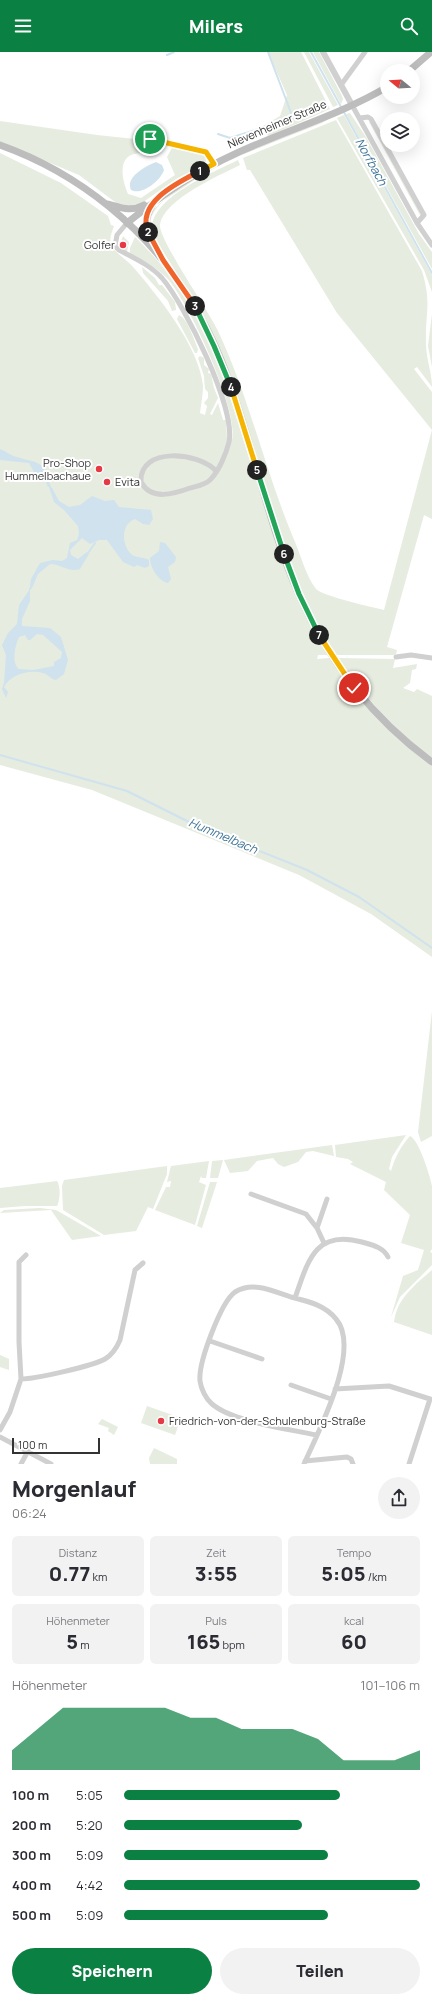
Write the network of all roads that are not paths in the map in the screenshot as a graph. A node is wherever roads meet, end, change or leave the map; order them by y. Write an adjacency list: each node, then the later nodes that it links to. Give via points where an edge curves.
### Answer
1 (322, 52): 5 (street)
2 (365, 52): 5 (street)
3 (432, 52): 4 (main road)
4 (417, 64)
5 (341, 84): 7 (street)
6 (380, 91): 7 (main road, Nievenheimer Straße)
7 (352, 105): 8 (street); 11 (main road, Nievenheimer Straße)
8 (360, 118): 15 (street); 15 (street, via 371,119 424,215)
9 (141, 138): 11 (street, via 202,150 208,153)
10 (0, 145): 13 (main road, via 52,168)
11 (214, 164): 12 (main road, Nievenheimer Straße)
12 (157, 199): 13 (main road, via 133,210); 14 (main road); 17 (main road, via 147,216 146,227)
13 (105, 203): 14 (main road)
14 (127, 223): 17 (main road); 18 (street, via 118,233 115,246 151,268 165,282 187,317 218,386 230,434)
15 (417, 223): 16 (street)
16 (432, 245)
17 (163, 260): 21 (main road, via 195,308 226,374 288,568 316,629 334,660 365,701 402,738)
18 (216, 471): 18 (street, via 210,465 194,458 163,457 146,465 142,471 141,482 150,491 170,495 206,483)
19 (396, 657): 20 (street, via 411,655)
20 (432, 658)
21 (432, 762)
22 (251, 1194): 24 (street, via 303,1212)
23 (327, 1199): 24 (street)
24 (317, 1228): 25 (street)
25 (324, 1243): 27 (street, via 336,1239 351,1239 380,1248); 29 (street, via 308,1261)
26 (26, 1255): 32 (street, via 19,1262 18,1335)
27 (388, 1257)
28 (143, 1263): 32 (street, via 135,1270 120,1340 108,1357 96,1363 33,1379)
29 (295, 1298): 30 (street, via 257,1287 240,1290 230,1296 224,1305); 34 (street, via 328,1310 342,1327 345,1354)
30 (210, 1341): 31 (street); 38 (street, via 200,1380 203,1392 213,1405 237,1417)
31 (262, 1359)
32 (21, 1379): 37 (street)
33 (291, 1385): 35 (street)
34 (335, 1389): 35 (street); 36 (street, via 389,1386)
35 (331, 1399): 38 (street)
36 (431, 1399): 45 (street)
37 (0, 1430)
38 (316, 1435): 41 (street)
39 (0, 1437): 40 (street)
40 (28, 1451): 42 (street); 43 (street)
41 (305, 1463): 44 (street, via 348,1457)
42 (21, 1464)
43 (51, 1464)
44 (352, 1464)
45 (409, 1464)

